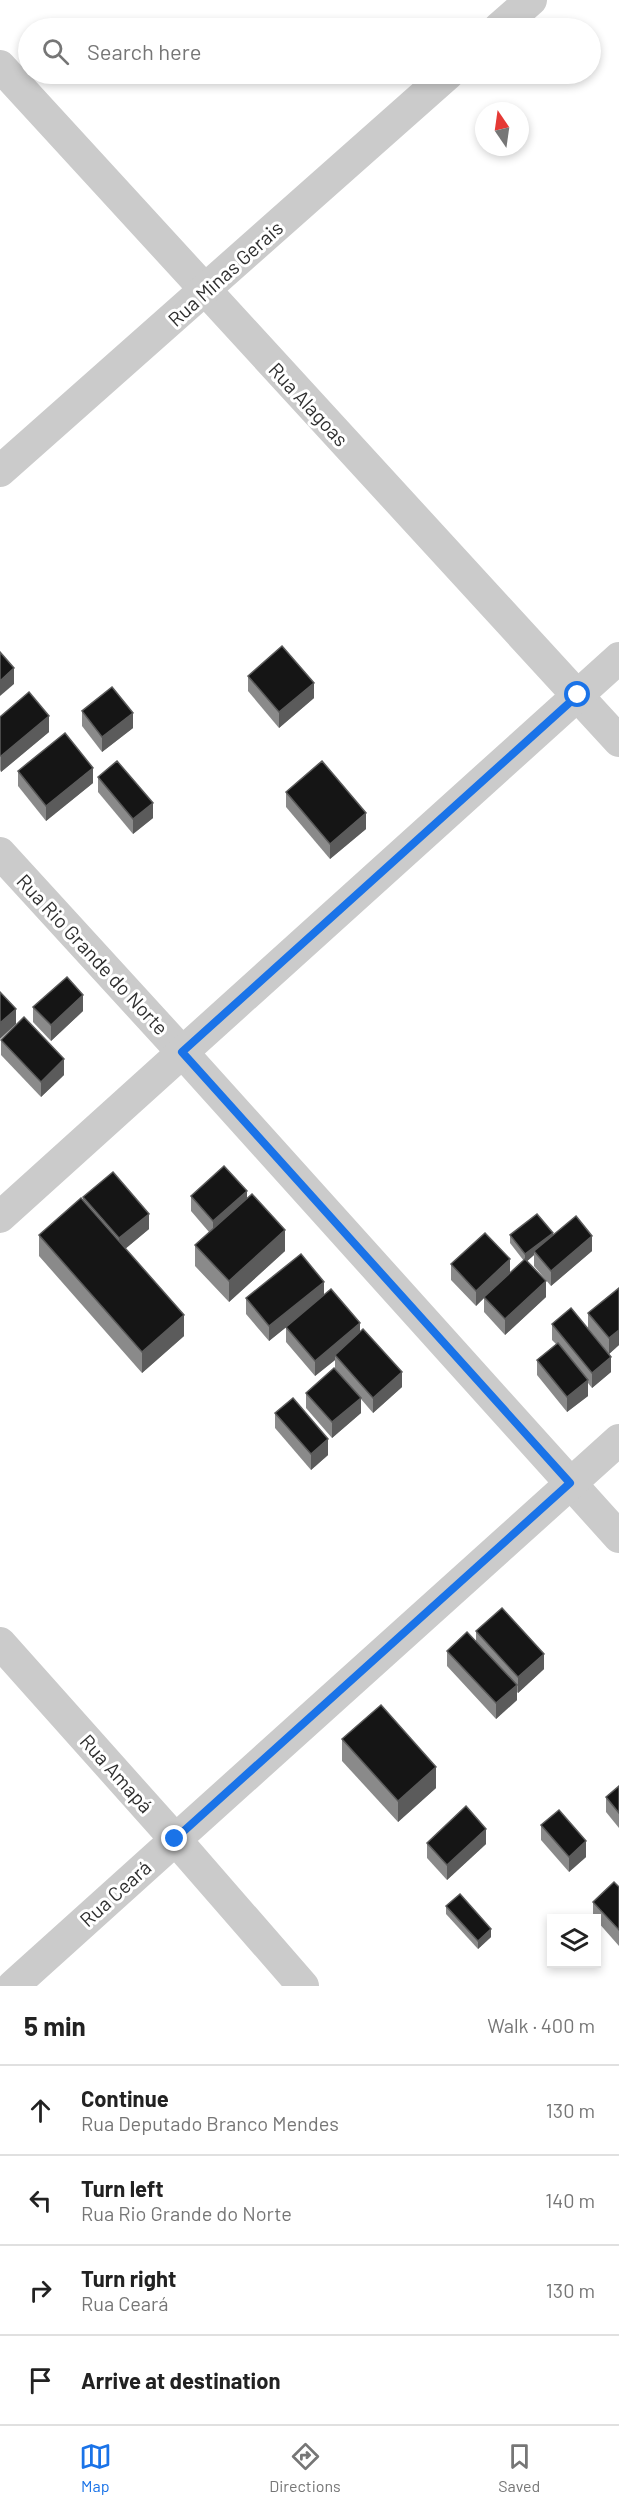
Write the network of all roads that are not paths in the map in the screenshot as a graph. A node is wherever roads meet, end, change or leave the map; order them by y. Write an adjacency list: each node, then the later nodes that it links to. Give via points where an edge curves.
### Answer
1 (531, 0): 2 (street)
2 (510, 18)
3 (0, 66): 5 (street, Rua Alagoas)
4 (437, 84): 5 (street, Rua Minas Gerais)
5 (205, 291): 6 (street, Rua Minas Gerais); 8 (street, Rua Alagoas)
6 (0, 471)
7 (619, 658): 8 (street)
8 (578, 695): 9 (street, Rua Alagoas); 11 (street)
9 (619, 741)
10 (0, 853): 11 (street, Rua Rio Grande do Norte)
11 (182, 1052): 12 (street); 14 (street, Rua Rio Grande do Norte)
12 (0, 1217)
13 (619, 1440): 14 (street, Rua Ceará)
14 (570, 1483): 15 (street, Rua Rio Grande do Norte); 17 (street, Rua Ceará)
15 (619, 1537)
16 (0, 1642): 17 (street, Rua Amapá)
17 (175, 1839): 18 (street, Rua Ceará); 19 (street, Rua Amapá)
18 (14, 1986)
19 (303, 1986)

